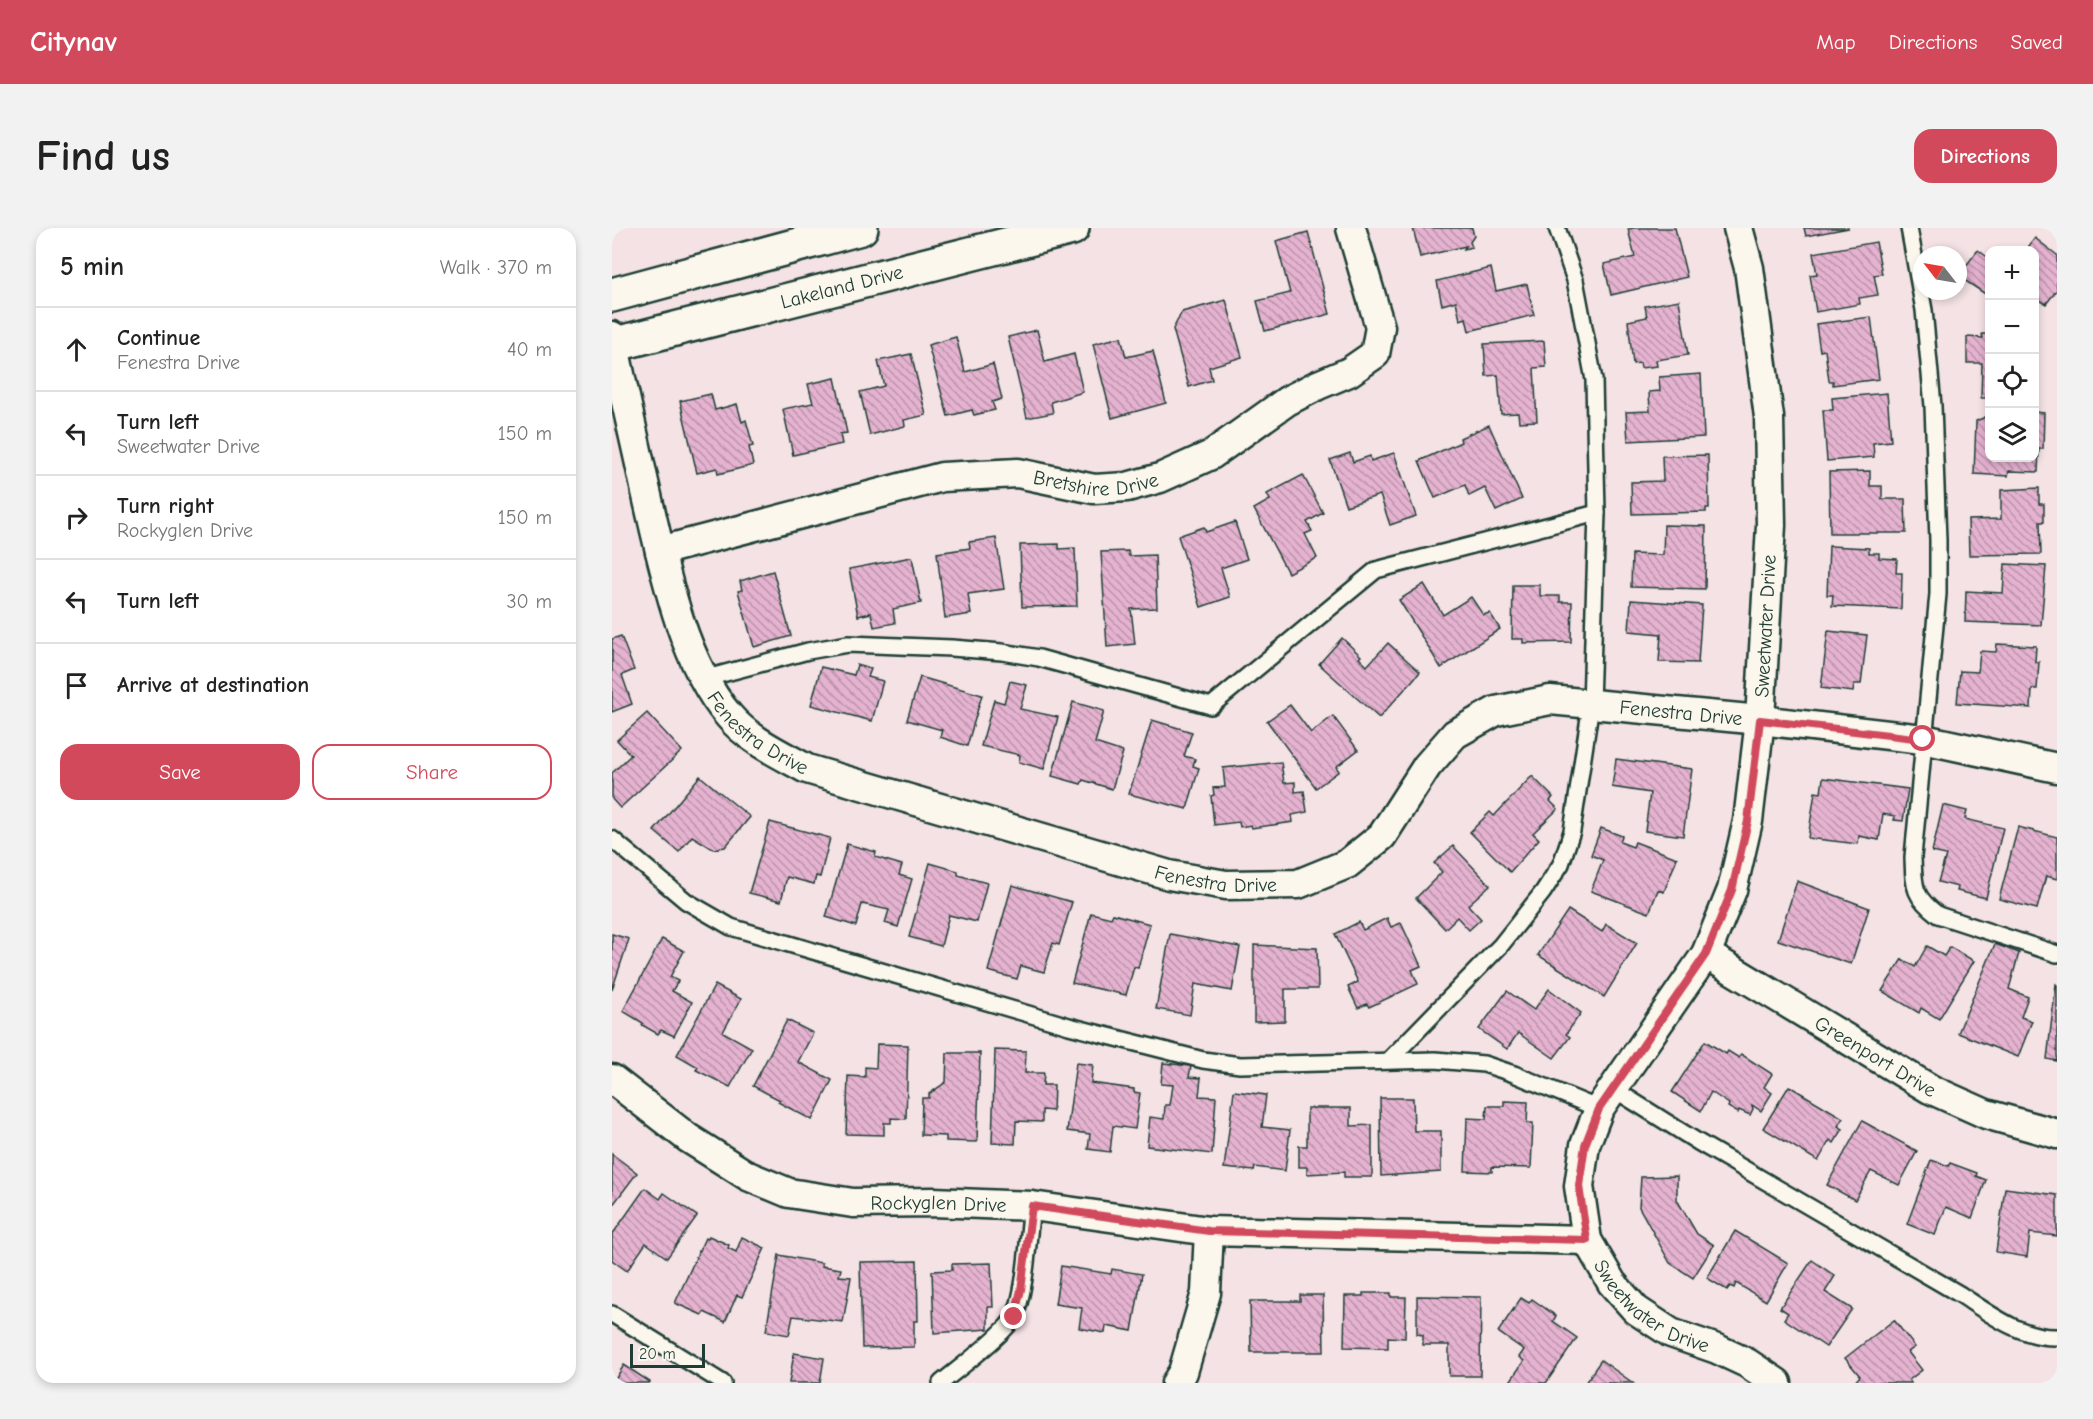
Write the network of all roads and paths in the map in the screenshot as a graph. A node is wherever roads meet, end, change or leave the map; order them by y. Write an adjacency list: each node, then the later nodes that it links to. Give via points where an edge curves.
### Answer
1 (1072, 228): 8 (main road, Lakeland Drive)
2 (1351, 228): 10 (street, Bretshire Drive, via 1380,327 1375,354 1349,372 1287,401 1211,455 1160,478 1127,487 1094,489 1018,473 942,477)
3 (1557, 228): 9 (lane, via 1575,280 1594,380)
4 (1738, 228): 13 (street, Sweetwater Drive, via 1749,268 1769,417 1772,525)
5 (1909, 228): 14 (lane, via 1925,322 1938,528 1938,594)
6 (843, 230): 7 (main road)
7 (612, 295)
8 (613, 342): 10 (street, Fenestra Drive)
9 (1597, 513): 11 (lane, via 1376,570 1211,706 1039,658 952,648 848,644); 12 (lane)
10 (660, 551): 11 (street, Fenestra Drive, via 687,642)
11 (703, 679): 12 (street, Fenestra Drive, via 729,717 759,743 807,769 1169,875 1226,885 1298,884 1347,864 1382,836 1428,766 1455,734 1496,711 1550,700)
12 (1591, 704): 13 (street, Fenestra Drive); 19 (lane, via 1572,831 1561,864 1502,945)
13 (1760, 720): 14 (street, Fenestra Drive); 17 (street, Sweetwater Drive, via 1748,821 1732,890)
14 (1923, 739): 15 (street, Fenestra Drive); 18 (lane, via 1913,857 1914,888 1924,905 1938,915)
15 (2057, 768)
16 (612, 839): 19 (lane, via 686,901 730,927 1069,1026 1203,1060 1240,1065)
17 (1706, 954): 21 (street, Sweetwater Drive); 22 (street, Greenport Drive, via 1930,1089 1986,1114)
18 (2057, 954)
19 (1389, 1060): 21 (lane, via 1484,1064)
20 (612, 1079): 23 (street, Rockyglen Drive, via 688,1138 748,1176 789,1193 853,1203)
21 (1605, 1098): 25 (street, Sweetwater Drive, via 1585,1145 1579,1186); 27 (lane, via 1698,1142 2017,1329)
22 (2057, 1134)
23 (1032, 1206): 24 (street, Rockyglen Drive); 29 (lane, via 1014,1317)
24 (1209, 1231): 25 (street, Rockyglen Drive); 30 (street, via 1206,1293 1183,1372)
25 (1587, 1240): 31 (street, Sweetwater Drive, via 1612,1284 1636,1310 1671,1333 1747,1363)
26 (612, 1314): 28 (lane)
27 (2057, 1337)
28 (723, 1383)
29 (941, 1383)
30 (1176, 1383)
31 (1777, 1383)

